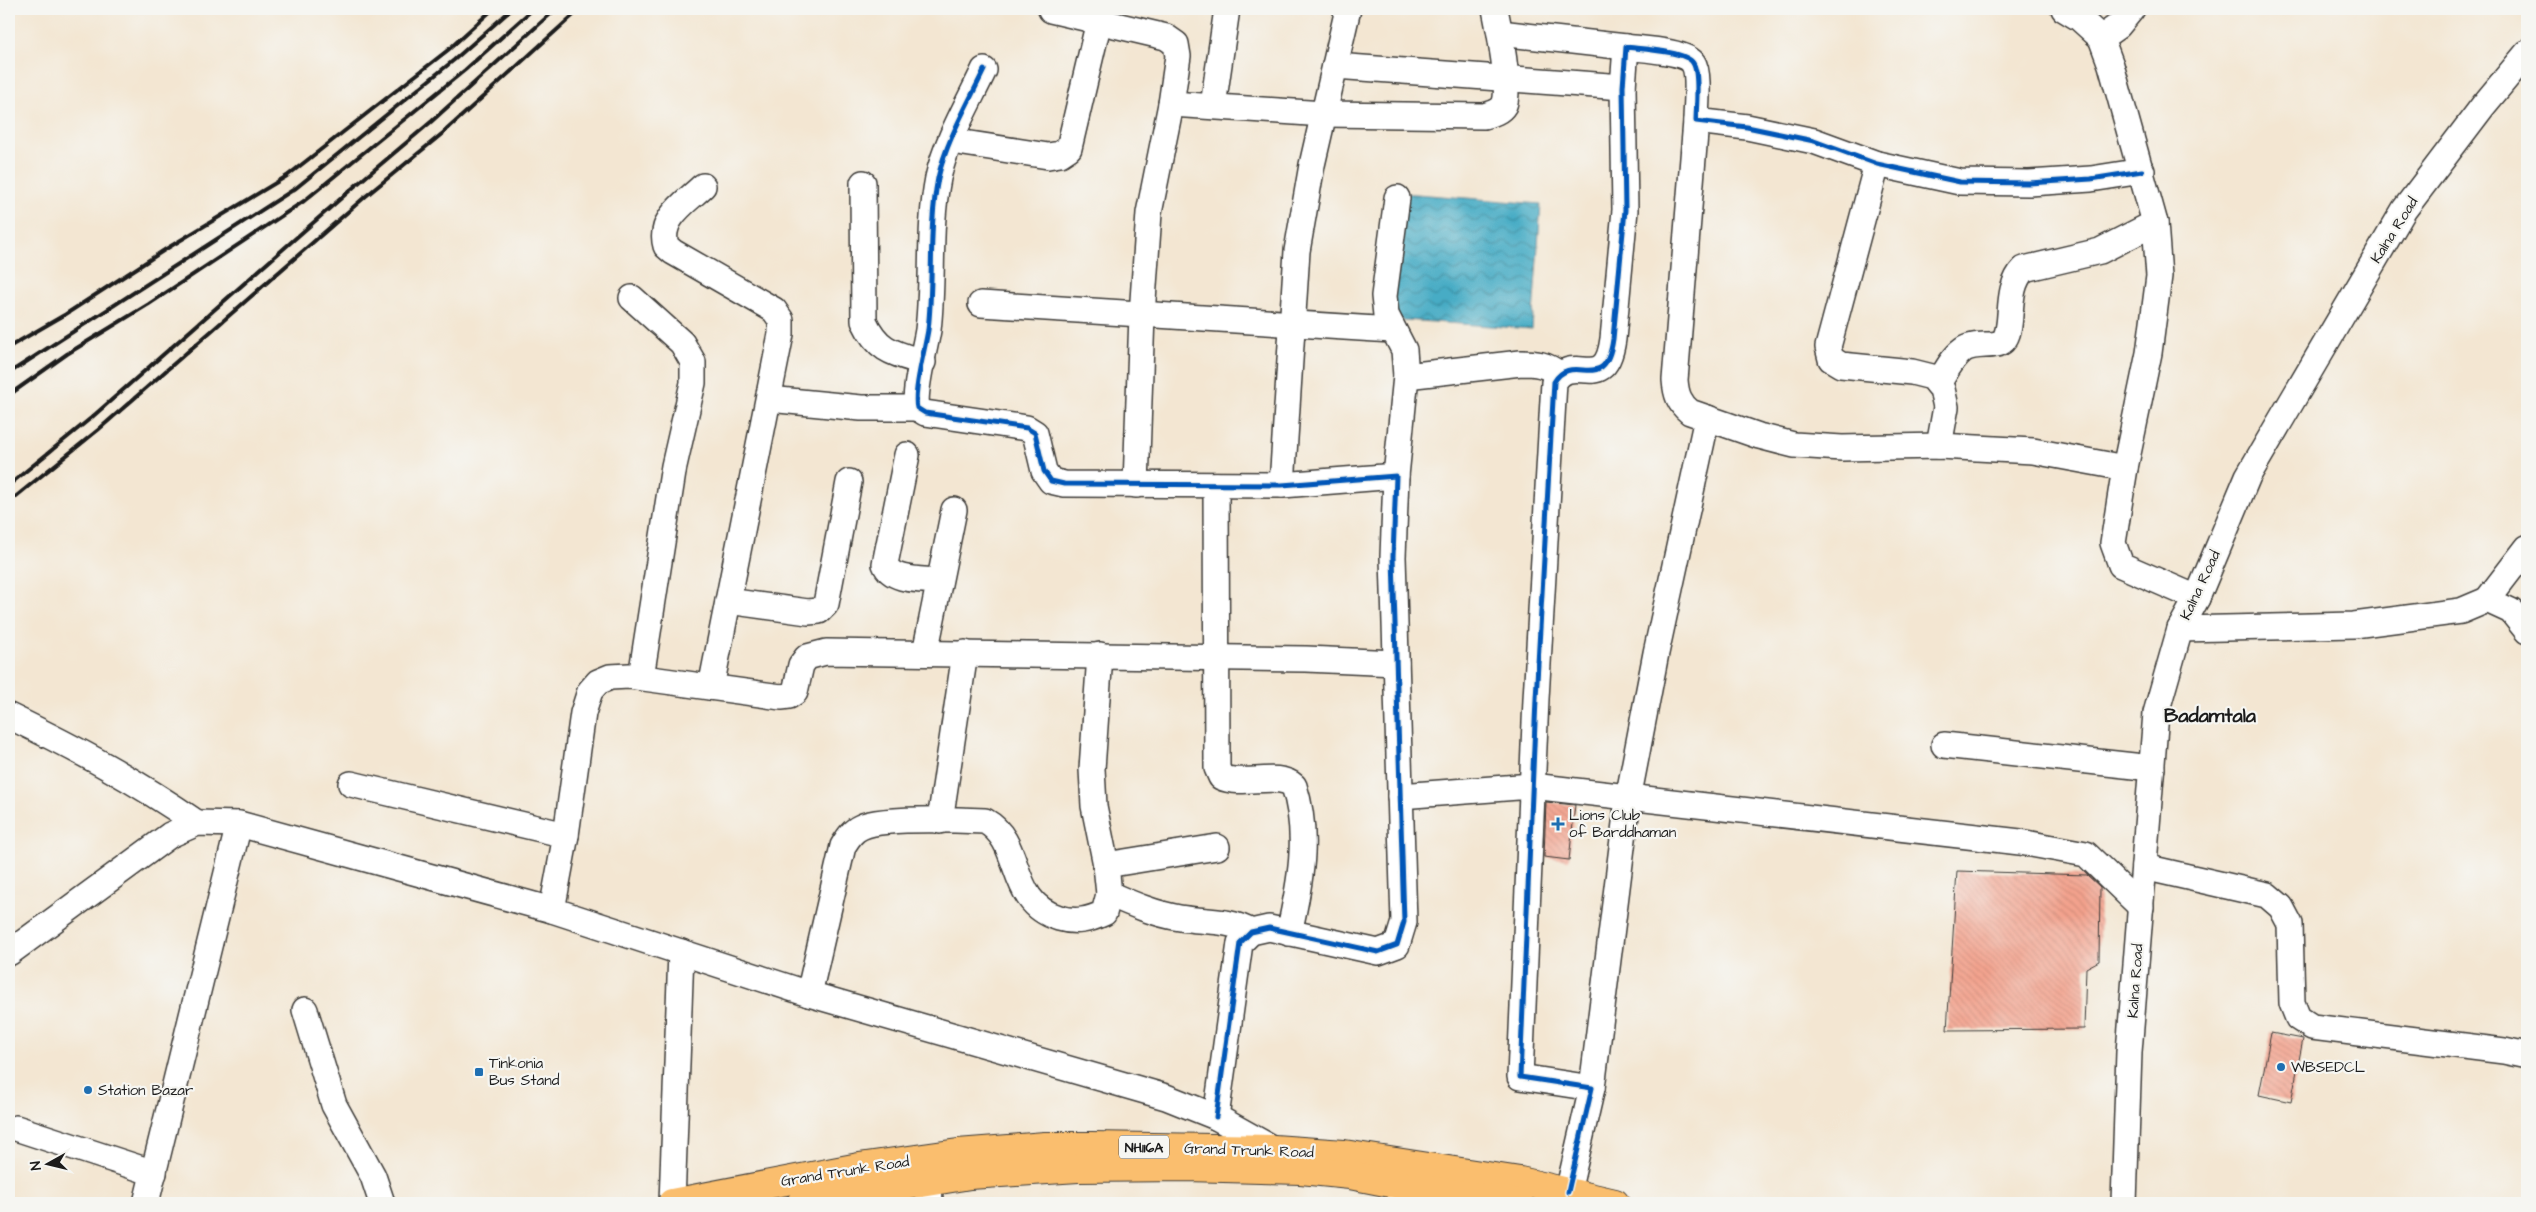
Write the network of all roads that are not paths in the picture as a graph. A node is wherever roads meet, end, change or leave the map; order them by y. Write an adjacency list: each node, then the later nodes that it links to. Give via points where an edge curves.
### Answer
1 (1227, 9): 17 (street)
2 (1348, 9): 12 (street)
3 (1495, 9): 8 (street)
4 (2064, 9): 9 (street)
5 (2132, 9): 9 (street, via 2118,26)
6 (1051, 10): 7 (street)
7 (1099, 21): 16 (street, via 1166,37 1176,44 1178,56); 20 (street, via 1069,148 1048,156)
8 (1500, 33): 10 (street); 14 (street)
9 (2101, 38): 22 (street)
10 (1626, 47): 15 (street); 19 (street, via 1684,56 1693,63 1696,72)
11 (2527, 53): 50 (street, Kalna Road, via 2483,106 2400,219 2248,476)
12 (1335, 66): 14 (street); 18 (street)
13 (984, 70): 20 (street)
14 (1505, 79): 15 (street); 18 (street, via 1504,105 1497,112 1484,116)
15 (1623, 87): 33 (street, via 1625,210 1611,357 1602,368 1594,371 1568,370)
16 (1172, 104): 17 (street); 29 (street, via 1149,213)
17 (1213, 106): 18 (street)
18 (1324, 114): 30 (street, via 1297,251)
19 (1696, 121): 21 (street, via 1747,127 1814,141); 38 (street, via 1675,380 1676,393 1683,406)
20 (952, 141): 32 (street, via 938,176 933,209 930,243 932,295)
21 (1877, 164): 22 (street, via 1960,182 2029,183 2091,179); 35 (street, via 1828,347 1830,359 1841,365 1912,372 1932,377)
22 (2142, 171): 26 (street)
23 (863, 183): 32 (street, via 864,321 872,338 887,351)
24 (703, 186): 36 (street, via 668,219 664,228 666,246 774,310 781,320)
25 (1397, 198): 31 (street, via 1384,296)
26 (2155, 223): 35 (street, via 2100,251 2024,268 2016,276 2007,335 2002,342 1974,345 1963,350); 41 (street, via 2159,276 2149,353)
27 (632, 298): 60 (street, via 682,343 692,362 693,376 660,544)
28 (981, 304): 29 (street)
29 (1142, 315): 30 (street); 44 (street)
30 (1291, 324): 31 (street); 46 (street)
31 (1392, 330): 34 (street, via 1404,350)
32 (923, 362): 37 (street, via 915,400)
33 (1559, 374): 34 (street, via 1538,363 1521,363); 66 (street, via 1552,394)
34 (1406, 376): 42 (street)
35 (1938, 384): 39 (street, via 1946,407)
36 (768, 399): 37 (street, via 861,408); 52 (street)
37 (917, 408): 44 (street, via 924,413 1027,428 1035,433 1044,471 1051,481)
38 (1707, 418): 39 (street, via 1794,444 1842,448); 68 (street)
39 (1938, 446): 41 (street, via 2033,451)
40 (907, 455): 49 (street, via 885,564 895,576)
41 (2125, 468): 50 (street, via 2113,543 2121,564)
42 (1396, 476): 46 (street); 59 (street, via 1393,557)
43 (849, 482): 52 (street, via 826,604 819,610 808,612)
44 (1136, 485): 45 (street)
45 (1216, 485): 46 (street); 58 (street)
46 (1282, 485)
47 (954, 510): 49 (street)
48 (2527, 548): 51 (street)
49 (939, 581): 55 (street)
50 (2197, 598): 53 (street, Kalna Road)
51 (2487, 600): 53 (street, via 2461,611 2354,625); 54 (street, via 2511,611)
52 (728, 601): 61 (street)
53 (2180, 629): 64 (street, Kalna Road, via 2156,713)
54 (2527, 631)
55 (924, 653): 56 (street); 61 (street, via 807,656 801,666 795,692 790,696)
56 (965, 654): 57 (street); 69 (street)
57 (1100, 655): 58 (street); 74 (street, via 1092,769 1094,806)
58 (1217, 659): 59 (street); 80 (street, via 1217,768 1221,777 1229,781 1289,781 1297,796 1303,831 1303,868)
59 (1396, 663): 67 (street)
60 (641, 677): 61 (street); 72 (street, via 610,677 598,682 590,691 583,713)
61 (711, 687)
62 (9, 716): 70 (street, via 138,783)
63 (1944, 745): 64 (street)
64 (2152, 768): 75 (street, Kalna Road)
65 (351, 784): 72 (street)
66 (1532, 786): 67 (street); 68 (street); 86 (street, via 1520,1077)
67 (1400, 796): 80 (street, via 1404,922 1397,945 1378,952)
68 (1628, 799): 77 (street, via 2020,842 2086,854); 86 (street)
69 (940, 821): 76 (street, via 985,821 997,827 1028,896 1033,904 1050,915 1068,920 1088,920 1104,913); 83 (street, via 880,822 852,832 843,846)
70 (197, 824): 71 (street); 82 (street, via 170,835)
71 (239, 824): 78 (street); 91 (street)
72 (566, 835): 78 (street)
73 (1218, 847): 74 (street)
74 (1106, 865): 76 (street)
75 (2144, 867): 77 (street, Kalna Road); 85 (street, via 2267,895 2281,907 2290,924 2292,1003 2298,1018 2312,1027)
76 (1109, 894): 79 (street, via 1162,914 1239,924)
77 (2141, 907): 102 (street, Kalna Road, via 2129,1052)
78 (552, 910): 81 (street)
79 (1251, 932): 80 (street, via 1269,928); 87 (street, via 1240,943)
80 (1289, 933)
81 (681, 952): 83 (street); 98 (street)
82 (9, 953)
83 (810, 994): 87 (street, via 1166,1097)
84 (305, 1010): 97 (street, via 334,1105 373,1176)
85 (2527, 1056)
86 (1592, 1088): 95 (street)
87 (1216, 1117): 89 (street)
88 (16, 1128): 91 (street)
89 (1274, 1148): 90 (street); 92 (highway, Grand Trunk Road / NH116A); 98 (highway, Grand Trunk Road / NH116A, via 1073,1146 1002,1149 859,1167)
90 (1301, 1170): 92 (highway, Grand Trunk Road / NH116A); 94 (highway, Grand Trunk Road / NH116A, via 1078,1168 970,1175)
91 (154, 1173): 96 (street)
92 (1385, 1181): 93 (highway, Grand Trunk Road / NH116A)
93 (1416, 1186): 95 (highway, Grand Trunk Road / NH116A, via 1520,1181); 100 (highway, Grand Trunk Road / NH116A)
94 (929, 1192): 99 (highway, Grand Trunk Road / NH116A)
95 (1568, 1192): 101 (highway, Grand Trunk Road / NH116A)
96 (146, 1203)
97 (382, 1203)
98 (672, 1203)
99 (800, 1203)
100 (1519, 1203)
101 (1615, 1203)
102 (2124, 1203)

